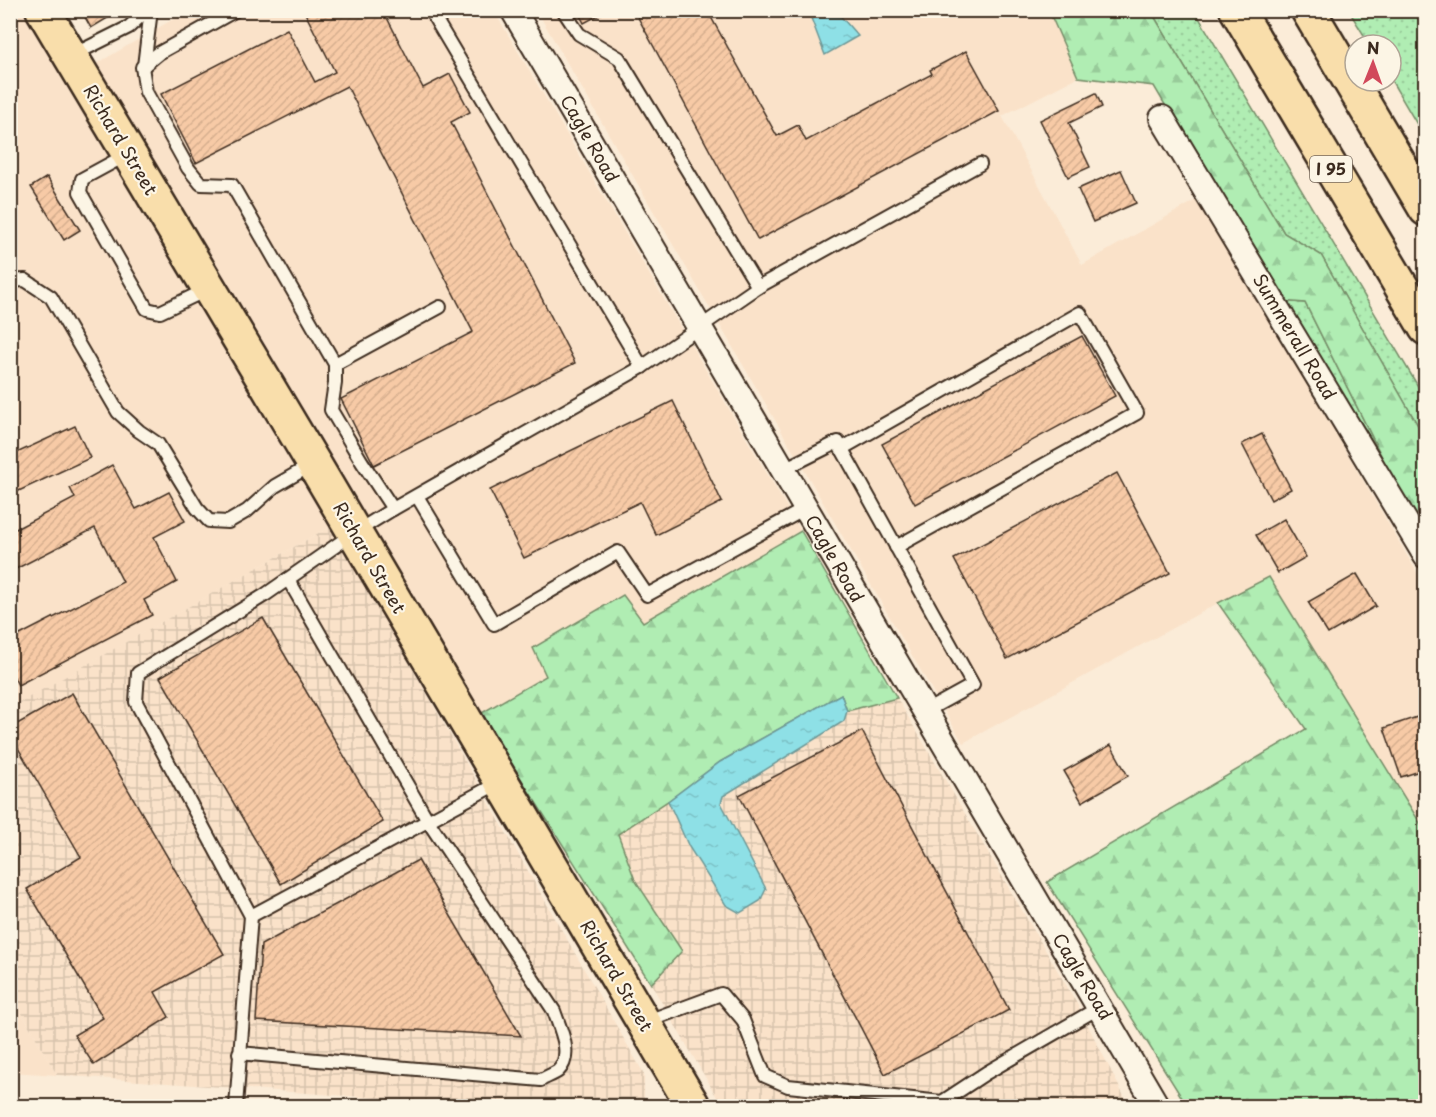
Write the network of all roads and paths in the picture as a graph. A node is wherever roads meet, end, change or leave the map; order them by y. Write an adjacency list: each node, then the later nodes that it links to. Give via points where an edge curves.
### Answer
1 (43, 10): 9 (main road, Richard Street)
2 (149, 10): 9 (lane, via 129,27); 10 (lane)
3 (236, 10): 10 (lane, via 159,53)
4 (430, 10): 22 (lane)
5 (513, 10): 19 (street, Cagle Road)
6 (563, 10): 16 (lane, via 579,34 619,58)
7 (1237, 10): 20 (main road, I 95)
8 (1308, 10): 14 (main road)
9 (70, 56): 12 (main road, Richard Street)
10 (144, 66): 21 (lane, via 146,92 188,168 201,184 232,185)
11 (1162, 118): 31 (street, Summerall Road)
12 (129, 153): 17 (main road, Richard Street); 17 (lane, via 82,179 80,192 147,309 160,312)
13 (980, 164): 16 (lane)
14 (1425, 209)
15 (10, 281): 24 (lane, via 25,280 51,297 118,412 158,444 209,521 228,522 247,512 275,486)
16 (758, 287): 19 (lane)
17 (209, 289): 24 (main road, Richard Street)
18 (440, 307): 21 (lane)
19 (699, 328): 22 (lane); 25 (street, Cagle Road)
20 (1425, 328)
21 (335, 364): 27 (lane, via 331,410)
22 (642, 367): 26 (lane)
23 (841, 449): 25 (lane, via 838,442); 30 (lane); 30 (lane, via 1080,313 1137,413)
24 (314, 464): 29 (main road, Richard Street)
25 (782, 470): 28 (street, Cagle Road)
26 (417, 496): 27 (lane); 28 (lane, via 494,624 618,552 647,596)
27 (393, 509): 29 (lane)
28 (805, 509): 33 (street, Cagle Road)
29 (354, 534): 32 (lane); 34 (main road, Richard Street)
30 (896, 548): 33 (lane, via 973,685)
31 (1425, 556)
32 (288, 579): 35 (lane); 36 (lane, via 138,674 136,702)
33 (924, 712): 37 (street, Cagle Road)
34 (501, 782): 35 (lane); 38 (main road, Richard Street)
35 (428, 821): 36 (lane); 39 (lane, via 554,1011 566,1057 558,1071 541,1080)
36 (251, 916): 39 (lane)
37 (1100, 1007): 38 (lane, via 942,1102 788,1086 765,1076 743,1020 721,994); 42 (street, Cagle Road)
38 (644, 1023): 41 (main road, Richard Street)
39 (239, 1053): 40 (lane)
40 (236, 1107)
41 (693, 1107)
42 (1157, 1107)

